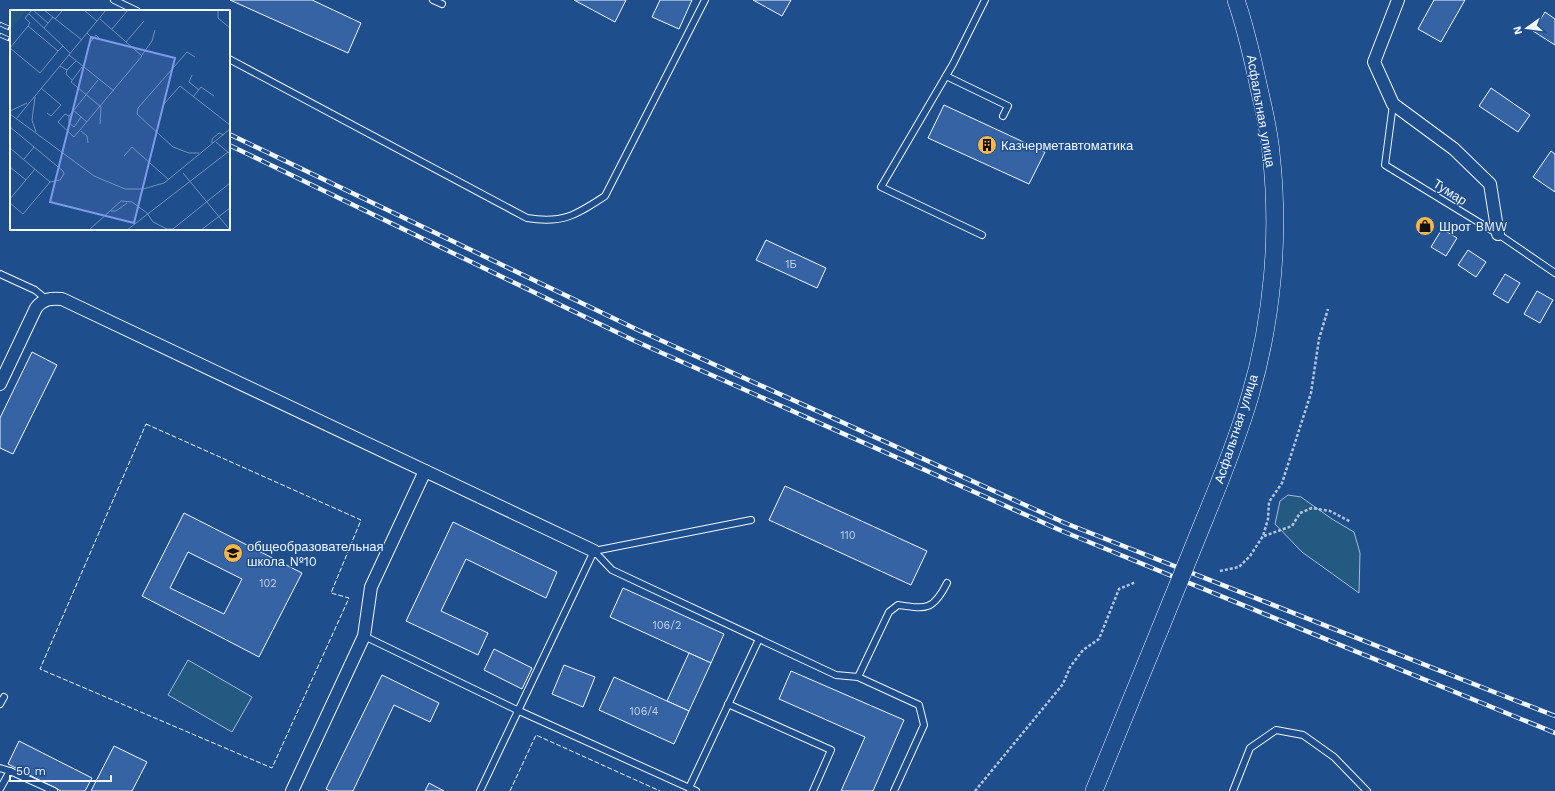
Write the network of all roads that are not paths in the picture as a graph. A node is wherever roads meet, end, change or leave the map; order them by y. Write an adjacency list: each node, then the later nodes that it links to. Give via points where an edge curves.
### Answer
1 (114, 0): 8 (lane)
2 (433, 0): 7 (lane)
3 (705, 0): 9 (lane, via 605,196 576,215 547,221 527,218)
4 (985, 0): 10 (lane)
5 (1236, 0): 40 (main road, Асфальтная улица, bridge, via 1245,26 1271,152 1273,268 1266,324 1250,395 1230,458)
6 (1398, 0): 11 (street, via 1374,62)
7 (442, 4)
8 (135, 10)
9 (230, 60)
10 (946, 76): 12 (lane, via 1008,106); 14 (lane, via 881,187)
11 (1393, 104): 13 (street, via 1454,148 1490,184); 13 (lane, Тумар, via 1385,165)
12 (1003, 116)
13 (1498, 234): 15 (lane, Тумар)
14 (982, 235)
15 (1555, 273)
16 (0, 274): 17 (lane, via 29,287)
17 (46, 299): 18 (street, via 36,308); 19 (street, via 62,299)
18 (0, 384)
19 (425, 471): 21 (street); 23 (street, via 371,587)
20 (751, 520): 21 (lane)
21 (594, 551): 24 (lane, via 612,570); 29 (lane)
22 (947, 583): 25 (lane, via 939,599 924,608 898,605 889,612)
23 (364, 636): 29 (lane); 35 (street)
24 (759, 639): 25 (lane, via 836,675); 28 (lane)
25 (858, 677): 39 (lane, via 919,705 924,725)
26 (4, 697): 27 (lane)
27 (0, 704)
28 (728, 704): 32 (lane); 38 (lane, via 831,750)
29 (517, 710): 32 (lane); 36 (lane)
30 (0, 768): 31 (lane)
31 (10, 772): 33 (lane); 34 (lane)
32 (689, 788): 37 (lane)
33 (0, 789)
34 (54, 791)
35 (292, 791)
36 (480, 791)
37 (696, 791)
38 (813, 791)
39 (894, 791)
40 (1094, 791)
41 (1233, 791): 42 (lane, via 1250,748 1276,730 1303,735 1334,757)
42 (1367, 791)

